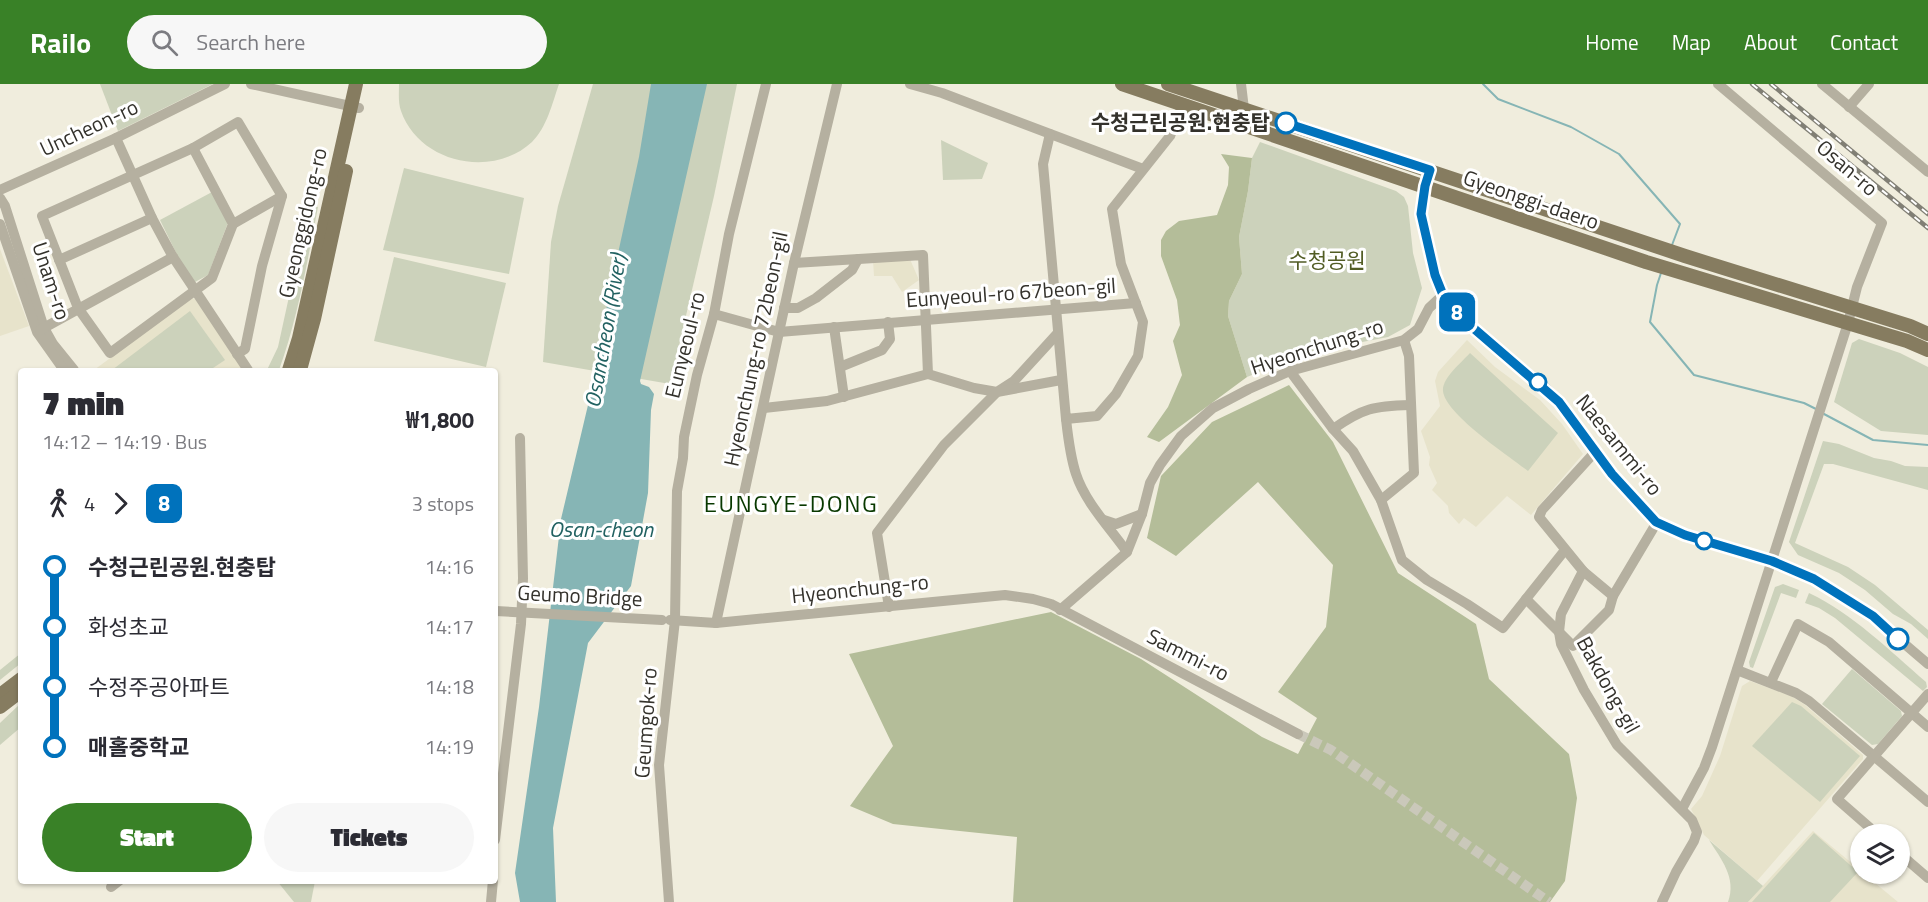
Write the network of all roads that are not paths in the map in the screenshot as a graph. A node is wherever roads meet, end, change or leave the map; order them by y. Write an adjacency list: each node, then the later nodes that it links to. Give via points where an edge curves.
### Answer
1 (225, 84): 20 (street, Uncheon-ro)
2 (251, 84): 16 (street)
3 (356, 84): 16 (main road, Gyeonggidong-ro)
4 (364, 84): 16 (main road, Gyeonggidong-ro)
5 (766, 84): 44 (street, Eunyeoul-ro, via 729,234)
6 (837, 84): 36 (street, Hyeonchung-ro 72beon-gil)
7 (910, 84): 14 (street)
8 (1122, 84): 15 (main road, Gyeonggi-daero)
9 (1168, 84): 18 (main road, Gyeonggi-daero)
10 (1241, 84): 18 (street)
11 (1718, 84): 42 (street, Osan-ro, via 1882,223)
12 (1821, 84): 17 (street)
13 (1869, 84): 17 (street)
14 (943, 89): 19 (street)
15 (1183, 104): 22 (street, via 1170,136); 26 (main road, Gyeonggi-daero)
16 (355, 107): 60 (main road, Gyeonggidong-ro); 61 (main road, Gyeonggidong-ro, via 314,319)
17 (1849, 107): 24 (street)
18 (1244, 109): 23 (main road, Gyeonggi-daero)
19 (1050, 134): 22 (street); 43 (street, via 1043,164)
20 (116, 138): 25 (street); 27 (street, Uncheon-ro)
21 (193, 148): 25 (street); 28 (street, via 238,122); 32 (street)
22 (1143, 169): 39 (street, via 1112,209 1121,264)
23 (1430, 170): 26 (street, Naesammi-ro); 42 (main road, Gyeonggi-daero)
24 (1928, 172)
25 (133, 174): 30 (street); 35 (street, via 42,216)
26 (1425, 186): 38 (street, Naesammi-ro, via 1421,214); 47 (main road, Gyeonggi-daero, via 1646,262)
27 (0, 190)
28 (282, 196): 32 (street); 55 (street, via 244,349)
29 (0, 198): 49 (street, Unam-ro)
30 (152, 218): 33 (street); 35 (street)
31 (0, 224): 49 (street, Unam-ro)
32 (233, 224): 37 (street, via 212,278)
33 (173, 256): 37 (street); 40 (street)
34 (858, 259): 36 (street); 41 (street, via 852,270 816,298 798,308); 45 (street, via 923,255)
35 (59, 261): 40 (street)
36 (794, 262): 41 (street, Hyeonchung-ro 72beon-gil)
37 (195, 291): 40 (street, via 110,353); 55 (street)
38 (1443, 295): 53 (street, Hyeonchung-ro, via 1429,308 1418,329); 72 (street, Naesammi-ro, via 1464,320 1559,402)
39 (1136, 303): 43 (street, Eunyeoul-ro 67beon-gil); 69 (street, via 1143,322 1138,356 1116,394 1097,416)
40 (78, 308): 49 (street)
41 (784, 308): 50 (street, Hyeonchung-ro 72beon-gil)
42 (1852, 308): 47 (street); 52 (main road, Gyeonggi-daero)
43 (1055, 309): 45 (street, Eunyeoul-ro 67beon-gil); 51 (street)
44 (714, 314): 50 (street, Eunyeoul-ro 67beon-gil); 87 (street, Eunyeoul-ro, via 697,375 677,490)
45 (927, 319): 46 (street, Eunyeoul-ro 67beon-gil); 63 (street)
46 (888, 322): 48 (street, Eunyeoul-ro 67beon-gil); 56 (street, Eunyeoul-ro 67beon-gil, via 890,339 882,350)
47 (1848, 323): 54 (main road, Gyeonggi-daero); 79 (street)
48 (834, 327): 50 (street, Eunyeoul-ro 67beon-gil); 56 (street)
49 (40, 330): 57 (street, Unam-ro); 58 (street, Unam-ro)
50 (779, 332): 68 (street, Hyeonchung-ro 72beon-gil)
51 (1057, 334): 64 (street); 65 (street, via 1014,381)
52 (1928, 334)
53 (1404, 340): 62 (street, Hyeonchung-ro); 67 (street)
54 (1928, 351)
55 (237, 354): 59 (street)
56 (840, 367): 66 (street)
57 (63, 368)
58 (72, 368)
59 (247, 368)
60 (291, 368)
61 (301, 368)
62 (1290, 371): 70 (street); 74 (street, Hyeonchung-ro, via 1213,408 1181,436 1150,483)
63 (928, 374): 65 (street); 66 (street)
64 (1061, 380): 65 (street); 69 (street)
65 (997, 392): 83 (street, via 944,445 877,533)
66 (844, 397): 68 (street)
67 (1410, 405): 70 (street, via 1378,406 1355,413); 73 (street, via 1414,473)
68 (764, 408): 88 (street, Hyeonchung-ro 72beon-gil)
69 (1066, 419): 75 (street, via 1076,476)
70 (1333, 429): 73 (street, via 1353,451)
71 (520, 438): 103 (street, via 521,624)
72 (1594, 452): 76 (street, Naesammi-ro); 77 (street, via 1539,517)
73 (1381, 500): 82 (street, via 1402,560 1426,580 1503,628)
74 (1142, 514): 75 (street, via 1116,524); 78 (street, Hyeonchung-ro)
75 (1104, 520): 78 (street)
76 (1656, 522): 79 (street, Naesammi-ro, via 1685,535); 81 (street)
77 (1565, 550): 80 (street); 82 (street)
78 (1127, 552): 84 (street)
79 (1772, 561): 90 (street, Naesammi-ro, via 1846,597); 91 (street)
80 (1583, 571): 81 (street); 89 (street, Bakdong-gil, via 1561,614)
81 (1613, 596): 89 (street, via 1609,610 1573,646)
82 (1526, 600): 89 (street)
83 (889, 607): 84 (street, Hyeonchung-ro, via 1005,595 1033,599); 88 (street, Hyeonchung-ro)
84 (1060, 610): 99 (street, Sammi-ro)
85 (498, 611): 86 (street, Geumo Bridge, bridge)
86 (662, 620): 87 (street, Hyeonchung-ro)
87 (675, 620): 88 (street, Hyeonchung-ro); 109 (street, Geumgok-ro, via 659,765)
88 (716, 623)
89 (1559, 632): 102 (street, Bakdong-gil, via 1584,690 1613,738)
90 (1928, 664)
91 (1737, 670): 92 (street); 102 (street, via 1704,768)
92 (1771, 682): 97 (street, via 1798,624 1829,642); 100 (street, via 1809,701)
93 (18, 683): 96 (main road)
94 (18, 693): 96 (main road)
95 (1928, 694): 97 (street)
96 (2, 703)
97 (1912, 713): 98 (street); 100 (street)
98 (1928, 727)
99 (1298, 734)
100 (1874, 755): 101 (street); 104 (street, via 1837,800)
101 (1928, 802)
102 (1682, 809): 110 (street, Bakdong-gil, via 1697,832)
103 (498, 815)
104 (1865, 824)
105 (1910, 862): 106 (street)
106 (1928, 878)
107 (493, 884): 108 (street)
108 (491, 902)
109 (669, 902)
110 (1662, 902)

